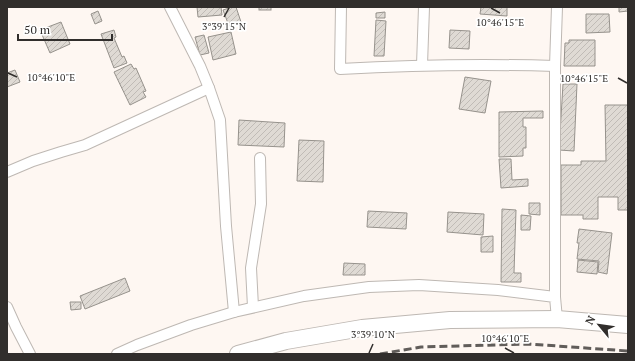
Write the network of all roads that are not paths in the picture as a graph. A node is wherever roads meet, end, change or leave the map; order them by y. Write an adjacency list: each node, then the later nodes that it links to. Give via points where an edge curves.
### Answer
1 (170, 7): 7 (street)
2 (341, 7): 5 (street, via 340,69)
3 (424, 7): 5 (street)
4 (557, 7): 6 (street)
5 (422, 65): 6 (street)
6 (555, 66): 10 (street)
7 (209, 88): 9 (street, via 85,145); 13 (street, via 220,120)
8 (260, 158): 12 (street, via 261,204 251,268)
9 (7, 172)
10 (555, 297): 12 (street, via 419,285 369,287 304,296); 14 (street)
11 (7, 307): 16 (street)
12 (253, 307): 13 (street)
13 (234, 312): 17 (street)
14 (557, 319): 15 (main road); 18 (main road, via 450,320 362,328 286,341)
15 (628, 326)
16 (30, 354)
17 (117, 354)
18 (238, 354)

